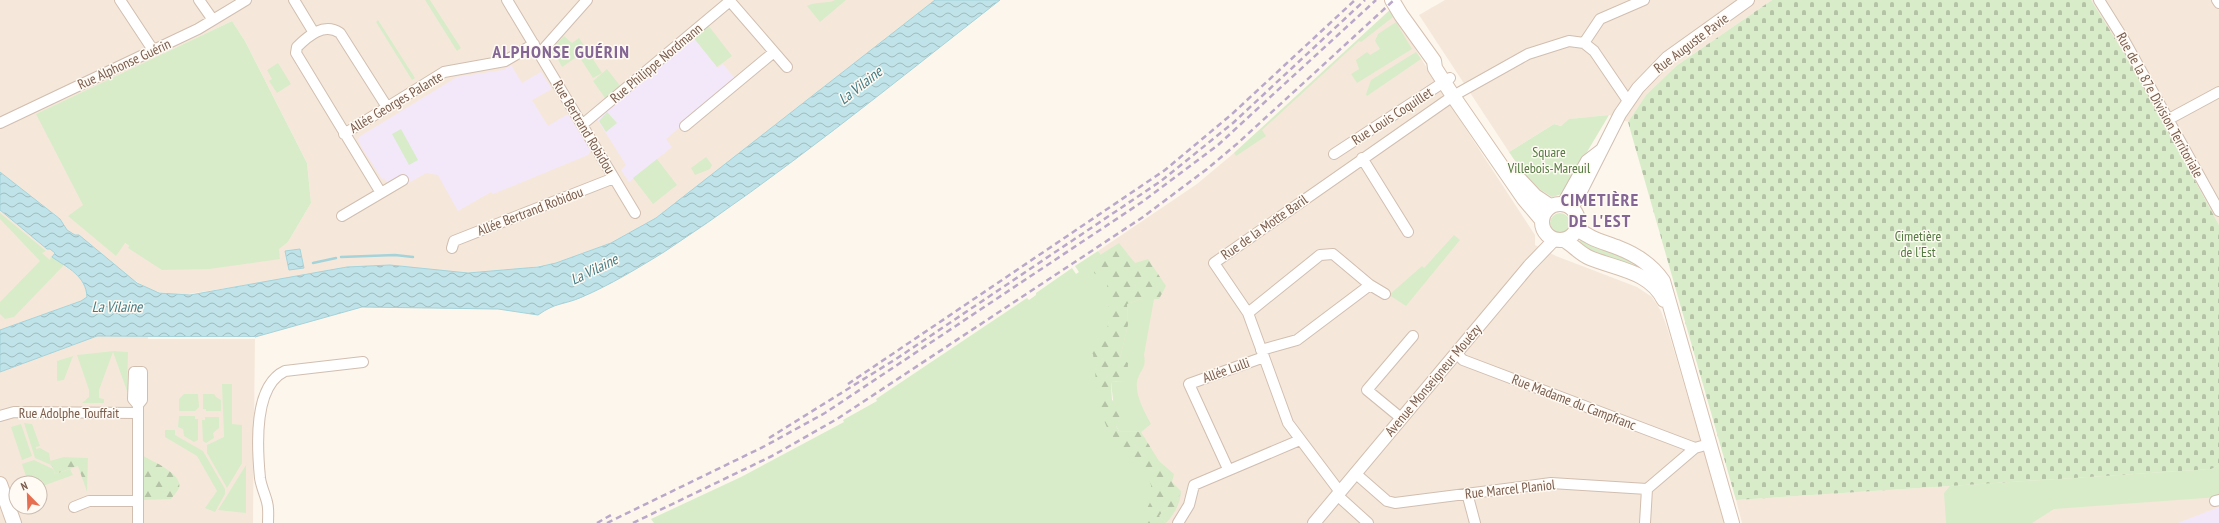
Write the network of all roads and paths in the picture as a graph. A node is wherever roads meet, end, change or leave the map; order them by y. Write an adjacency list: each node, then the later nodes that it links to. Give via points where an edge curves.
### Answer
1 (120, 0): 20 (street)
2 (199, 0): 16 (street)
3 (246, 0): 16 (street, Rue Alphonse Guérin)
4 (294, 0): 17 (street)
5 (506, 0): 19 (street, Rue Bertrand Robidou)
6 (587, 0): 22 (street)
7 (729, 0): 21 (street); 31 (street, Rue Philippe Nordmann)
8 (1629, 0): 15 (street)
9 (1644, 0): 15 (street)
10 (1748, 0): 27 (street, Rue Auguste Pavie, via 1667,58)
11 (2100, 0): 29 (street, Rue de la 87e Division Territoriale)
12 (2217, 0): 14 (street)
13 (1394, 3): 24 (main road, via 1434,61 1435,68)
14 (2219, 3)
15 (1615, 11): 18 (street, via 1600,19)
16 (213, 20): 20 (street, Rue Alphonse Guérin)
17 (314, 33): 28 (street, via 326,29 340,33); 33 (street, via 297,47 296,53)
18 (1584, 43): 26 (street, Rue de la Motte Baril, via 1569,41 1528,54); 27 (street, via 1594,51)
19 (534, 44): 22 (street, Rue Bertrand Robidou); 28 (street, Allée Georges Palante, via 505,61 444,72)
20 (153, 50): 30 (street, Rue Alphonse Guérin)
21 (774, 52): 23 (street); 32 (street)
22 (540, 53): 31 (street, Rue Bertrand Robidou)
23 (787, 67)
24 (1447, 80): 26 (main road); 34 (street, Rue Louis Coquillet)
25 (2219, 92): 29 (street)
26 (1457, 95): 35 (street, Rue de la Motte Baril); 39 (main road, via 1469,105 1510,168 1535,196); 43 (main road, via 1524,199)
27 (1628, 101): 39 (street, Rue Auguste Pavie, via 1600,151 1595,166)
28 (387, 107): 33 (street, Allée Georges Palante)
29 (2169, 119): 40 (street, Rue de la 87e Division Territoriale)
30 (0, 123)
31 (583, 124): 36 (street, Rue Bertrand Robidou)
32 (685, 126)
33 (344, 134): 38 (street, Allée Georges Palante)
34 (1334, 154)
35 (1362, 158): 45 (street); 50 (street, Rue de la Motte Baril, via 1214,263)
36 (614, 178): 41 (street, Rue Bertrand Robidou); 47 (street, Allée Bertrand Robidou, via 454,241)
37 (402, 180): 38 (street)
38 (381, 193): 42 (street)
39 (1562, 206): 43 (main road); 44 (main road, via 1578,219)
40 (2219, 211)
41 (635, 213)
42 (342, 216)
43 (1541, 219): 46 (main road, via 1546,234)
44 (1577, 228): 46 (main road, via 1572,236); 51 (main road, via 1590,238 1631,253 1650,265 1663,281)
45 (1408, 232)
46 (1559, 240): 51 (main road, via 1589,257 1636,274 1650,282 1662,296); 53 (street, Avenue Monseigneur Mouézy, via 1530,266)
47 (452, 248)
48 (1370, 285): 49 (street); 50 (street, via 1333,254 1320,255); 54 (street, Allée Lulli, via 1297,340)
49 (1385, 294)
50 (1248, 313): 54 (street, Rue de la Motte Baril)
51 (1672, 317): 59 (main road)
52 (1413, 336): 57 (street, via 1367,390)
53 (1456, 353): 57 (street, Avenue Monseigneur Mouézy); 59 (street, Rue Madame du Campfranc, via 1463,360)
54 (1263, 354): 58 (street, Rue de la Motte Baril, via 1288,423); 60 (street, Allée Lulli, via 1189,384)
55 (363, 362): 72 (street, via 285,371 270,384 261,406 259,437 260,478 267,501)
56 (0, 416): 66 (street, Rue Adolphe Touffait, via 14,412 138,409)
57 (1401, 418): 61 (street, Avenue Monseigneur Mouézy)
58 (1300, 440): 60 (street); 64 (street, Rue de la Motte Baril)
59 (1702, 446): 63 (street); 78 (main road)
60 (1228, 469): 73 (street, via 1194,485 1189,505)
61 (1355, 473): 64 (street, Avenue Monseigneur Mouézy); 65 (street, Rue Marcel Planiol, via 1387,501 1395,503)
62 (0, 484): 70 (main road)
63 (1647, 489): 65 (street, Rue Marcel Planiol, via 1551,483); 77 (street)
64 (1338, 494): 74 (street, Avenue Monseigneur Mouézy); 75 (street, Rue de la Motte Baril)
65 (1467, 494): 76 (street)
66 (138, 501): 68 (street, via 89,500); 71 (street)
67 (0, 502): 69 (main road)
68 (74, 507)
69 (7, 523)
70 (14, 523)
71 (138, 523)
72 (268, 523)
73 (1178, 523)
74 (1314, 523)
75 (1368, 523)
76 (1475, 523)
77 (1645, 523)
78 (1732, 523)

